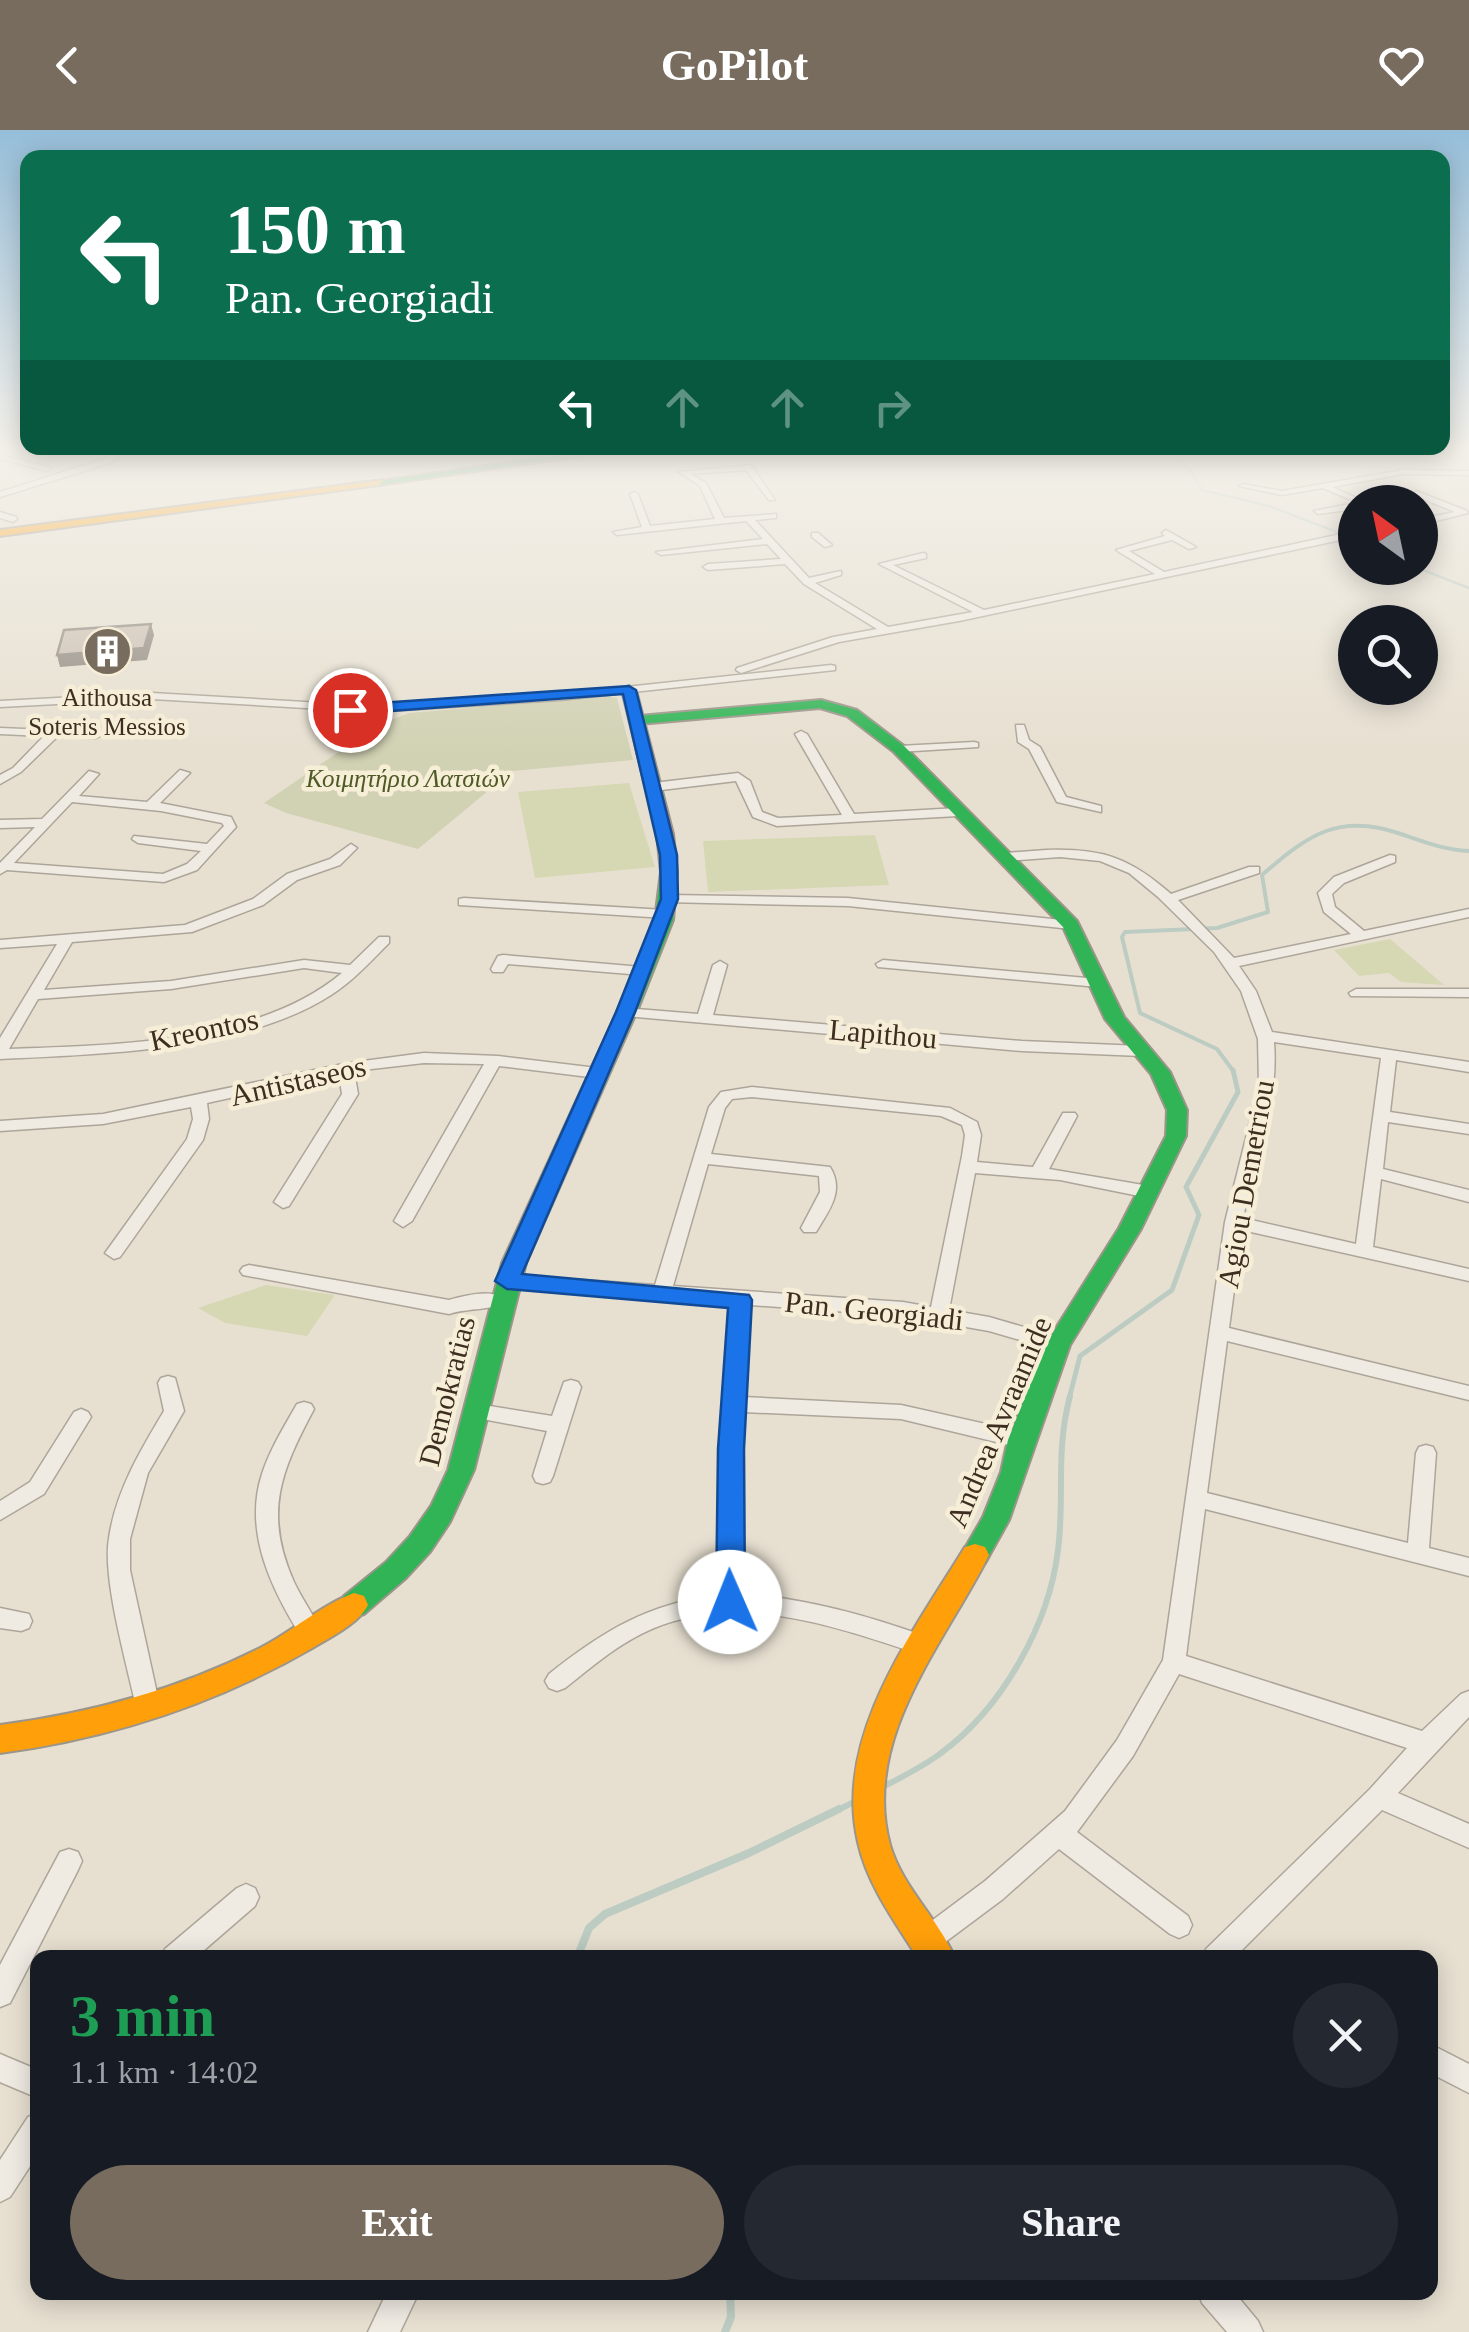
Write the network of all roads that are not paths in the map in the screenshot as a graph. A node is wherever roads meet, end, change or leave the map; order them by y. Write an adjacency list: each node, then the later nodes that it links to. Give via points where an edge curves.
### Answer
1 (703, 548): 5 (street)
2 (775, 548): 7 (street)
3 (1130, 548): 10 (street, via 1121,550)
4 (1292, 548): 10 (street)
5 (661, 552)
6 (923, 556): 12 (street, via 884,564)
7 (788, 561): 8 (street); 11 (street)
8 (708, 567)
9 (838, 574): 11 (street)
10 (1164, 576): 12 (street)
11 (807, 582): 13 (street)
12 (982, 613): 13 (street)
13 (886, 630): 15 (street, via 810,646)
14 (831, 668): 15 (street)
15 (735, 677): 16 (street)
16 (629, 690): 17 (street, via 374,710 138,696); 18 (street, Demokratias)
17 (0, 704)
18 (639, 720): 25 (street, Andrea Avraamide, via 828,704 848,710); 29 (street, Demokratias)
19 (1020, 726): 32 (street, via 1061,799)
20 (0, 731): 21 (street)
21 (54, 733): 22 (street); 28 (street)
22 (96, 734)
23 (801, 734): 34 (street)
24 (974, 745): 25 (street)
25 (899, 750): 33 (street, Andrea Avraamide)
26 (94, 774): 30 (street)
27 (184, 774): 31 (street)
28 (0, 780)
29 (654, 786): 34 (street, via 738,777 764,819); 46 (street, Demokratias, via 668,855)
30 (67, 798): 31 (street); 35 (street)
31 (150, 806): 38 (street, via 230,822)
32 (1098, 809)
33 (958, 812): 34 (street); 40 (street, Andrea Avraamide)
34 (851, 818)
35 (42, 823): 36 (street); 42 (street)
36 (0, 824)
37 (138, 839): 38 (street)
38 (210, 848): 42 (street, via 192,868 164,878)
39 (351, 848): 52 (street, via 258,902 187,929)
40 (1006, 857): 44 (street, Agiou Demetriou, via 1114,860); 49 (street, Andrea Avraamide)
41 (1390, 860): 51 (street, via 1339,880 1325,893 1328,909)
42 (2, 868)
43 (1254, 870): 44 (street)
44 (1168, 898): 55 (street, Agiou Demetriou)
45 (464, 902): 46 (street)
46 (667, 906): 49 (street, via 848,902); 60 (street, Demokratias)
47 (1469, 913): 48 (street)
48 (1451, 917): 50 (street); 51 (street)
49 (1071, 924): 61 (street, Andrea Avraamide)
50 (1469, 932)
51 (1362, 936): 55 (street)
52 (67, 939): 54 (street); 64 (street)
53 (384, 940): 59 (street, Kreontos)
54 (0, 944)
55 (1232, 963): 67 (street, Agiou Demetriou)
56 (882, 964): 61 (street)
57 (720, 965): 66 (street)
58 (498, 969): 60 (street, via 503,959)
59 (353, 970): 64 (street, via 304,964 171,985); 69 (street, Kreontos, via 309,1002 221,1029 126,1046)
60 (642, 971): 65 (street, Demokratias)
61 (1098, 983): 68 (street, Andrea Avraamide)
62 (1356, 993): 63 (street)
63 (1469, 993)
64 (33, 995): 69 (street)
65 (625, 1012): 66 (street, Lapithou); 74 (street, Demokratias)
66 (704, 1019): 68 (street, Lapithou)
67 (1266, 1036): 70 (street); 89 (street, Agiou Demetriou, via 1262,1128)
68 (1141, 1051): 85 (street, Andrea Avraamide, via 1166,1081 1179,1119)
69 (0, 1052)
70 (1389, 1054): 72 (street); 77 (street)
71 (493, 1062): 73 (street, Antistaseos, via 413,1058); 74 (street, Antistaseos); 88 (street)
72 (1469, 1067)
73 (346, 1069): 75 (street, Antistaseos); 87 (street, via 350,1094)
74 (597, 1074): 95 (street, Demokratias)
75 (199, 1102): 78 (street, Antistaseos, via 96,1122); 92 (street, via 195,1140)
76 (1069, 1116): 83 (street)
77 (1384, 1116): 79 (street); 84 (street)
78 (6, 1126): 80 (street)
79 (1469, 1130)
80 (0, 1140)
81 (702, 1158): 82 (street, via 716,1106 727,1096 752,1092 944,1110 973,1131); 90 (street, via 824,1171 831,1188); 96 (street)
82 (968, 1166): 83 (street); 98 (street)
83 (1040, 1172): 85 (street)
84 (1374, 1172): 86 (street); 91 (street)
85 (1148, 1192): 100 (street, Andrea Avraamide)
86 (1469, 1196)
87 (283, 1202)
88 (404, 1221)
89 (1234, 1222): 91 (street); 99 (street, Agiou Demetriou)
90 (810, 1228)
91 (1364, 1250): 94 (street)
92 (114, 1253)
93 (249, 1270): 95 (street, Pan. Georgiadi, via 449,1307)
94 (1469, 1275)
95 (503, 1291): 96 (street, Pan. Georgiadi); 106 (street, Demokratias, via 482,1364)
96 (661, 1295): 97 (street, Pan. Georgiadi)
97 (740, 1300): 98 (street, Pan. Georgiadi); 104 (street)
98 (940, 1314): 100 (street, Pan. Georgiadi)
99 (1220, 1334): 103 (street); 112 (street, Agiou Demetriou)
100 (1058, 1344): 109 (street, Andrea Avraamide)
101 (168, 1383): 122 (street, via 174,1411 128,1497 118,1554)
102 (571, 1387): 108 (street)
103 (1469, 1392)
104 (734, 1404): 109 (street, via 901,1412); 116 (street)
105 (304, 1410): 117 (street, via 273,1471 268,1508 274,1563)
106 (477, 1411): 108 (street); 117 (street, Demokratias, via 458,1478 428,1534 393,1575)
107 (82, 1417): 113 (street, via 36,1488)
108 (558, 1425): 111 (street)
109 (1020, 1440): 118 (street, Andrea Avraamide, via 995,1520)
110 (1426, 1453): 114 (street)
111 (543, 1476)
112 (1199, 1499): 114 (street); 119 (street, Agiou Demetriou)
113 (0, 1512)
114 (1418, 1554): 115 (street)
115 (1469, 1566)
116 (730, 1602): 118 (street, via 804,1608); 120 (street, via 629,1628)
117 (310, 1631): 122 (street, Demokratias)
118 (922, 1645): 131 (street, Andrea Avraamide, via 882,1725 868,1814 887,1874)
119 (1174, 1662): 124 (street); 126 (street, via 1109,1774)
120 (558, 1681)
121 (1469, 1701): 124 (street)
122 (148, 1707): 123 (street, Demokratias, via 86,1728)
123 (0, 1739)
124 (1426, 1743): 125 (street)
125 (1380, 1797): 127 (street); 133 (street)
126 (1060, 1834): 130 (street); 131 (street)
127 (1469, 1836)
128 (69, 1861): 134 (street)
129 (246, 1897): 132 (street)
130 (1179, 1925)
131 (933, 1949)
132 (183, 1950)
133 (1223, 1950)
134 (0, 1993)
135 (1438, 2062): 137 (street)
136 (0, 2068): 138 (street)
137 (1469, 2079)
138 (30, 2081)
139 (30, 2140): 140 (street)
140 (0, 2187)
141 (400, 2300): 143 (street)
142 (1219, 2300): 144 (street)
143 (384, 2332)
144 (1247, 2332)

